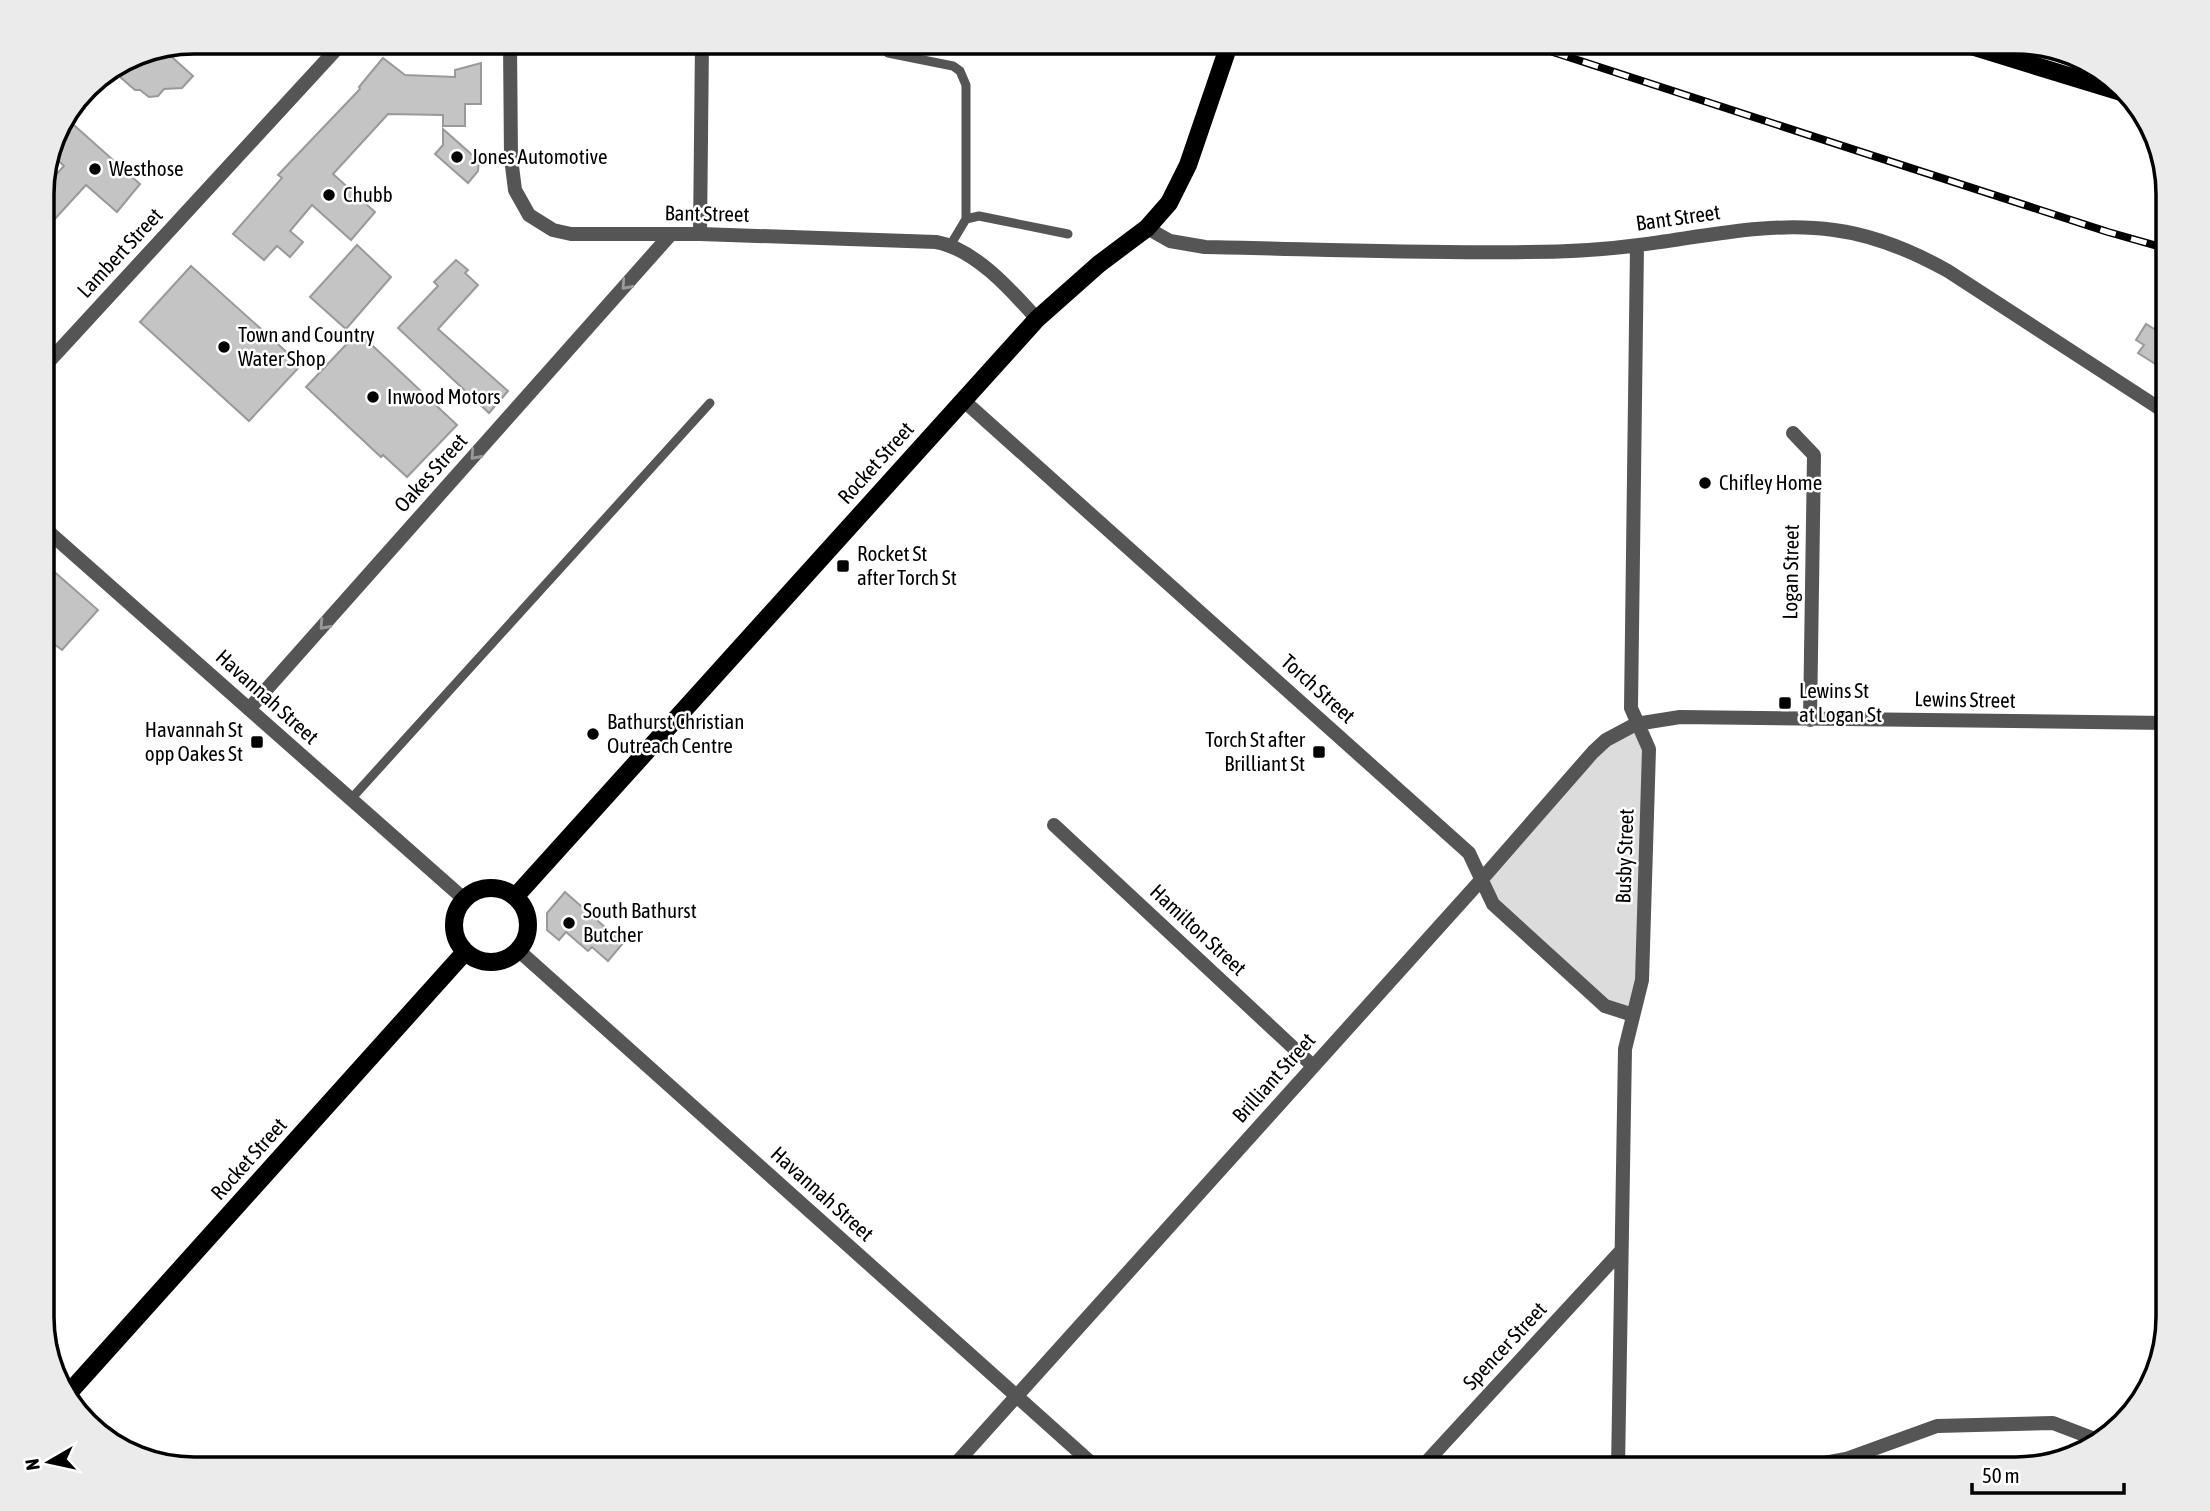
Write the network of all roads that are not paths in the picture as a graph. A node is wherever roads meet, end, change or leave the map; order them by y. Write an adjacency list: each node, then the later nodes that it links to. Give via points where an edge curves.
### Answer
1 (331, 54): 16 (street, Lambert Street)
2 (510, 54): 10 (street, Bant Street, via 512,178 529,215 553,230 571,234)
3 (702, 54): 11 (street)
4 (893, 54): 8 (lane, via 953,65 964,77)
5 (1226, 54): 9 (main road, Rocket Street, via 1188,165 1169,203)
6 (1997, 54): 7 (main road)
7 (2106, 87)
8 (966, 219): 12 (lane, via 979,216); 13 (lane)
9 (1147, 228): 14 (street, Bant Street, via 1170,241 1205,247 1528,252); 15 (main road, Rocket Street)
10 (671, 234): 11 (street, Bant Street); 22 (street, Oakes Street, one-way to 22)
11 (699, 234): 13 (street, Bant Street)
12 (1068, 234)
13 (951, 244): 15 (street, via 995,275)
14 (1637, 246): 19 (street, Bant Street, via 1795,228 1836,230 1875,240 1948,271); 25 (street, Busby Street, via 1631,708)
15 (1037, 319): 17 (main road, Rocket Street)
16 (55, 355)
17 (963, 400): 28 (street, Torch Street, via 1469,853); 29 (main road, Rocket Street)
18 (710, 403): 26 (lane)
19 (2156, 406)
20 (1793, 433): 23 (street, Logan Street, via 1814,455)
21 (55, 537): 22 (street, Havannah Street)
22 (249, 709): 26 (street, Havannah Street)
23 (1810, 720): 24 (street, Lewins Street); 25 (street, Lewins Street, via 1681,717)
24 (2156, 723)
25 (1636, 724): 28 (street, Brilliant Street, via 1593,752); 33 (street, Busby Street, via 1649,749 1642,980)
26 (351, 799): 30 (street, Havannah Street)
27 (1054, 825): 34 (street, Hamilton Street)
28 (1482, 879): 33 (street, Torch Street, via 1493,904 1605,1006); 34 (street, Brilliant Street)
29 (515, 897): 30 (main road, via 484,888); 31 (main road, via 523,906 528,929)
30 (464, 899): 32 (main road, via 454,920 458,943)
31 (519, 950): 32 (main road, via 487,962); 37 (street, Havannah Street)
32 (465, 952): 36 (main road, Rocket Street)
33 (1633, 1015): 35 (street, Busby Street, via 1625,1049)
34 (1313, 1066): 37 (street, Brilliant Street)
35 (1620, 1252): 41 (street, Spencer Street); 42 (street, Busby Street)
36 (73, 1388)
37 (1017, 1396): 39 (street, Brilliant Street); 40 (street, Havannah Street)
38 (2088, 1436): 43 (street, via 2053,1423 1937,1426)
39 (962, 1457)
40 (1085, 1457)
41 (1431, 1457)
42 (1618, 1457)
43 (1852, 1457)

